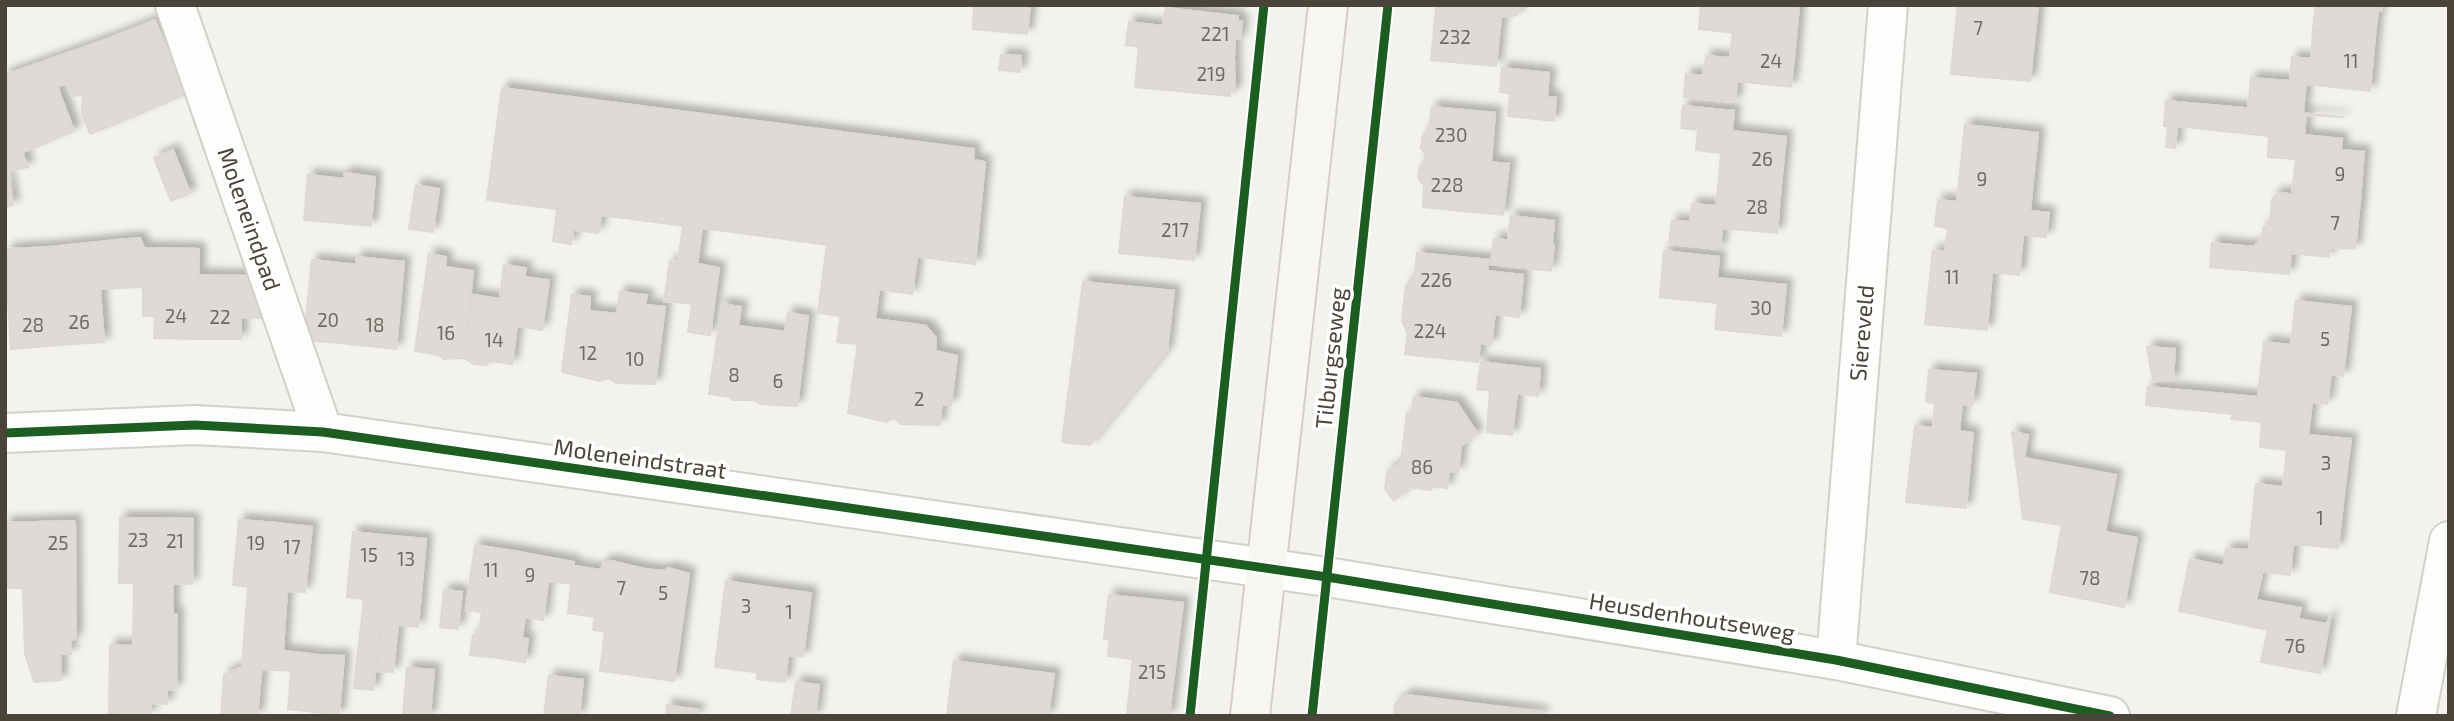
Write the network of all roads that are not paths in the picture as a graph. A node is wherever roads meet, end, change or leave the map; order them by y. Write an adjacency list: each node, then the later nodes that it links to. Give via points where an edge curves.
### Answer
1 (175, 5): 4 (street, Moleneindpad)
2 (1328, 5): 7 (main road, Tilburgseweg)
3 (1888, 5): 8 (street, Siereveld)
4 (323, 432): 5 (street, Moleneindstraat, via 195,425); 7 (street, Moleneindstraat)
5 (5, 433)
6 (2449, 541): 11 (street)
7 (1266, 568): 8 (street, Heusdenhoutseweg); 9 (main road, Tilburgseweg)
8 (1836, 660): 10 (street, Heusdenhoutseweg)
9 (1251, 716)
10 (2110, 716)
11 (2416, 716)

